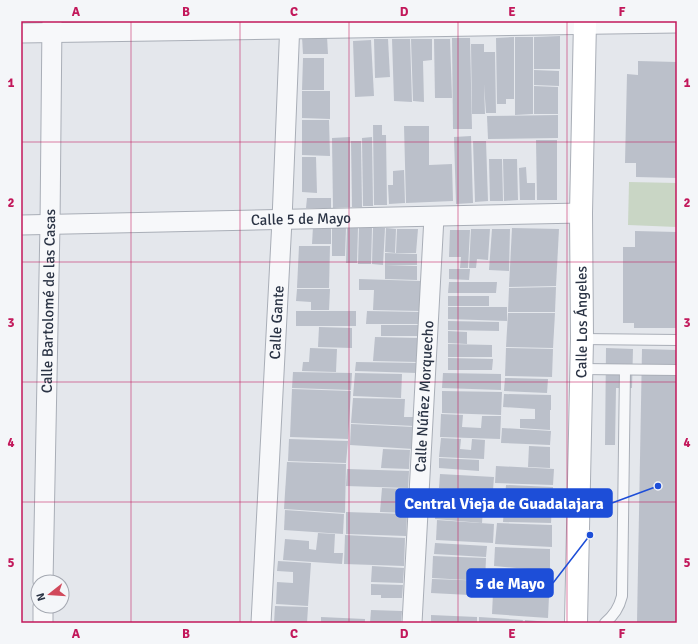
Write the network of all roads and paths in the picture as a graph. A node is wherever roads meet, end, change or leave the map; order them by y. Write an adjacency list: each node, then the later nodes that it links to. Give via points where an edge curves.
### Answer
1 (677, 22): 2 (street)
2 (585, 23): 3 (street); 6 (street, Calle Los Ángeles)
3 (290, 24): 4 (street); 8 (street, Calle Gante)
4 (51, 26): 5 (street); 10 (street, Calle Bartolomé de las Casas)
5 (21, 33)
6 (581, 213): 7 (street, Calle 5 de Mayo); 11 (street, Calle Los Ángeles)
7 (434, 217): 8 (street, Calle 5 de Mayo); 18 (street, Calle Núñez Morquecho)
8 (282, 220): 10 (street, Calle 5 de Mayo); 17 (street, Calle Gante)
9 (21, 225): 10 (street, Calle 5 de Mayo)
10 (50, 225): 16 (street, Calle Bartolomé de las Casas)
11 (582, 339): 12 (lane); 13 (street, Calle Los Ángeles)
12 (677, 340)
13 (581, 370): 14 (lane); 19 (street, Calle Los Ángeles)
14 (625, 370): 15 (lane); 20 (lane, via 622,596 619,607)
15 (677, 370)
16 (43, 574)
17 (261, 623)
18 (412, 623)
19 (576, 623)
20 (605, 623)

